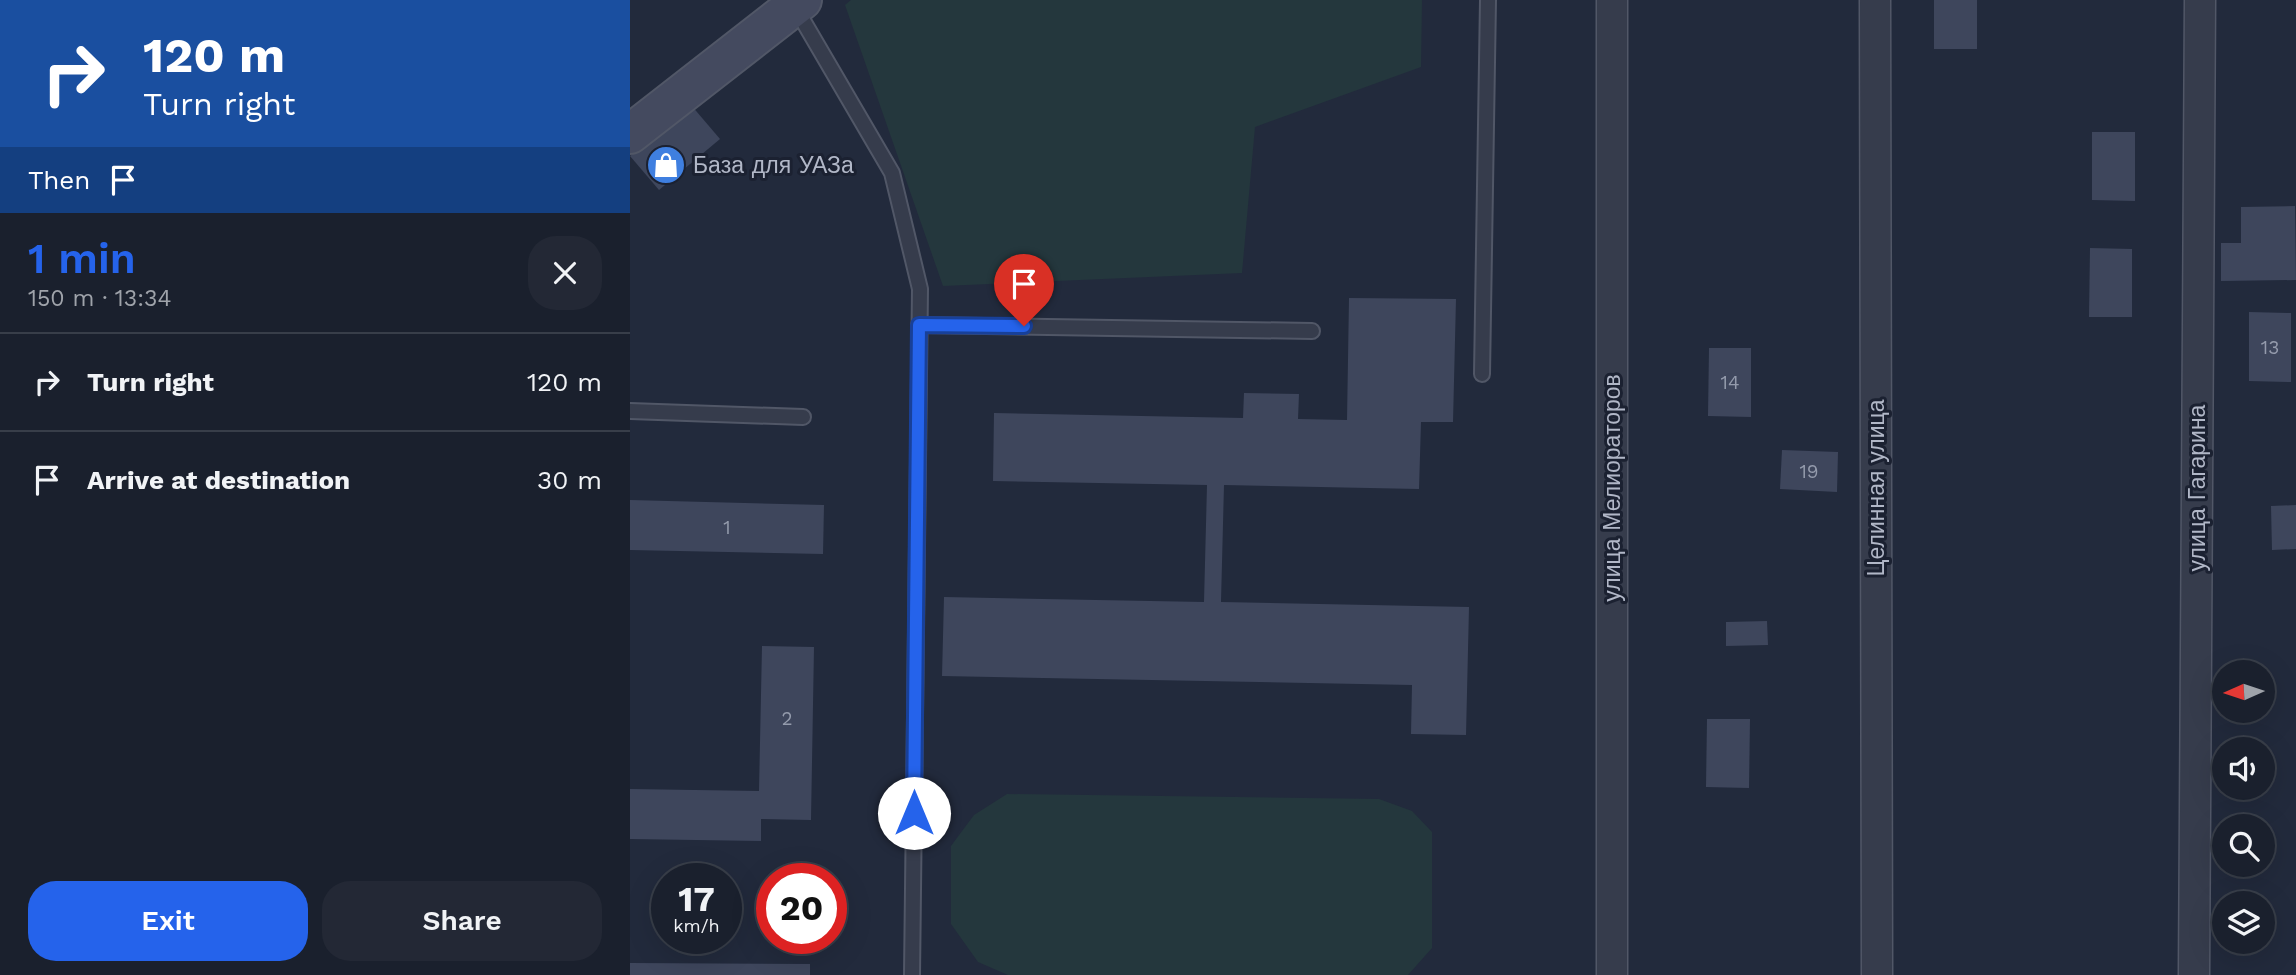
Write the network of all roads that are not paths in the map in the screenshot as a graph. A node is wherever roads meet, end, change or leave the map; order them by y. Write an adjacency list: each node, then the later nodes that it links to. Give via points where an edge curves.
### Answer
1 (1488, 0): 9 (lane)
2 (1612, 0): 13 (street, улица Мелиораторов)
3 (1875, 0): 14 (street, Целинная улица)
4 (2200, 0): 15 (street, улица Гагарина)
5 (798, 3): 6 (main road); 7 (lane, via 892,173 920,289)
6 (630, 134)
7 (919, 325): 8 (lane); 12 (lane)
8 (1312, 331)
9 (1482, 374)
10 (630, 411): 11 (lane)
11 (803, 417)
12 (912, 975)
13 (1612, 975)
14 (1877, 975)
15 (2194, 975)

